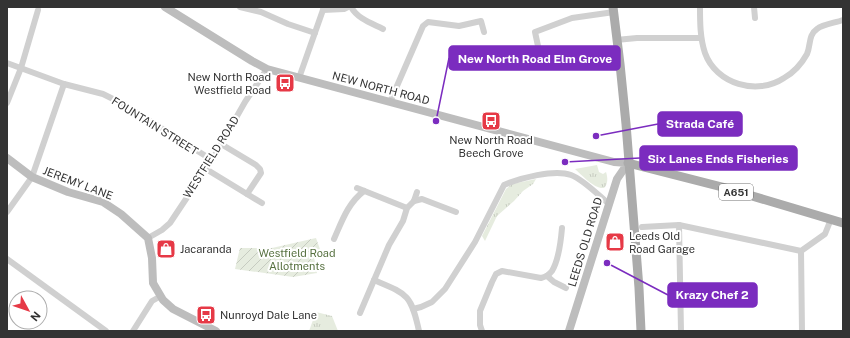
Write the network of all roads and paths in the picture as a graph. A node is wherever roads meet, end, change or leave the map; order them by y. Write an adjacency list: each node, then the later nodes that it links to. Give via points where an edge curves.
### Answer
1 (165, 7): 21 (main road, NEW NORTH ROAD)
2 (240, 7): 9 (street)
3 (348, 7): 7 (street)
4 (351, 7): 13 (street, via 355,14)
5 (700, 7): 16 (street)
6 (754, 7): 11 (street)
7 (323, 8): 15 (street)
8 (38, 10): 20 (street)
9 (262, 10): 15 (street, via 288,24)
10 (613, 10): 17 (main road); 18 (street, via 572,18 535,32)
11 (755, 18)
12 (843, 20): 16 (street, via 818,28 812,33 808,53 797,68 784,79 767,85 736,84 723,77 705,54)
13 (383, 29)
14 (484, 32): 24 (street, via 482,21 459,26 428,22 423,26)
15 (315, 33): 22 (street)
16 (701, 38): 17 (street)
17 (616, 40): 29 (main road)
18 (538, 46)
19 (7, 63): 20 (street, FOUNTAIN STREET)
20 (21, 68): 23 (street, FOUNTAIN STREET); 25 (street)
21 (267, 69): 22 (main road, NEW NORTH ROAD); 26 (street, WESTFIELD ROAD)
22 (299, 78): 24 (main road, NEW NORTH ROAD)
23 (64, 84): 28 (street, FOUNTAIN STREET, via 103,94 123,104); 31 (street)
24 (390, 102): 29 (main road, NEW NORTH ROAD)
25 (7, 103)
26 (221, 144): 28 (street, WESTFIELD ROAD); 35 (street, via 260,169 261,173)
27 (7, 158): 31 (main road, JEREMY LANE)
28 (212, 160): 30 (street, WESTFIELD ROAD)
29 (628, 164): 38 (main road, LEEDS OLD ROAD, via 617,179); 42 (main road, A651, via 722,187); 63 (main road)
30 (206, 169): 35 (street); 47 (street, WESTFIELD ROAD, via 170,223)
31 (32, 177): 40 (street); 47 (main road, JEREMY LANE, via 68,192 103,202 122,214)
32 (357, 188): 33 (street)
33 (364, 191): 39 (street); 48 (street, via 347,210)
34 (417, 192): 36 (street)
35 (247, 194): 37 (street)
36 (414, 201): 39 (street); 41 (street, via 422,199)
37 (262, 203)
38 (609, 204): 55 (street, via 571,175 557,172 504,185 475,242 445,289 432,302); 62 (main road, LEEDS OLD ROAD)
39 (407, 208): 52 (street)
40 (7, 212)
41 (456, 212)
42 (831, 219): 43 (main road, A651); 49 (street, via 825,234)
43 (843, 222)
44 (679, 225): 45 (street); 49 (street); 64 (street)
45 (642, 227)
46 (562, 228): 51 (street, via 554,265)
47 (148, 238): 54 (main road, via 153,283)
48 (334, 239)
49 (801, 251): 65 (street)
50 (7, 260): 57 (street)
51 (547, 276): 53 (street); 61 (street, via 542,278 502,271 496,274 480,311)
52 (374, 280): 55 (street, via 407,296); 56 (street)
53 (566, 288)
54 (161, 296): 58 (street, via 152,301); 59 (main road, via 173,309)
55 (413, 309): 60 (street)
56 (360, 313)
57 (106, 331)
58 (133, 331)
59 (216, 331)
60 (419, 331)
61 (482, 331)
62 (569, 331)
63 (641, 331)
64 (681, 331)
65 (802, 331)

